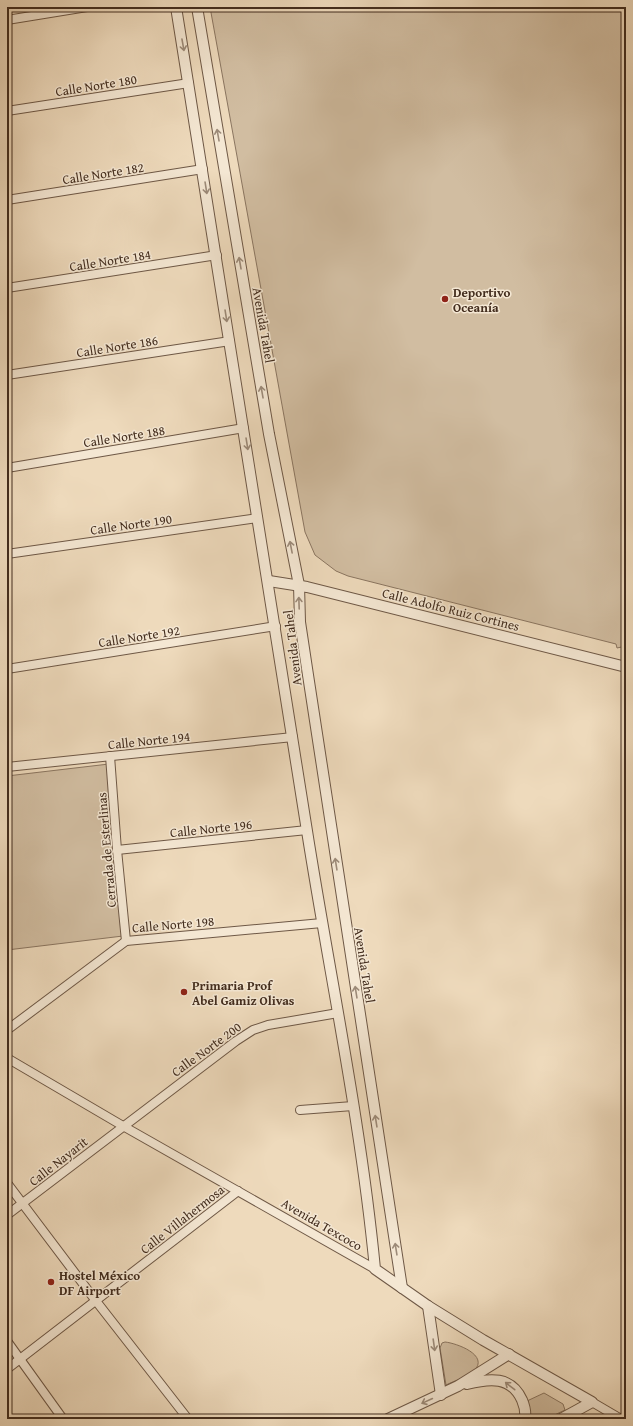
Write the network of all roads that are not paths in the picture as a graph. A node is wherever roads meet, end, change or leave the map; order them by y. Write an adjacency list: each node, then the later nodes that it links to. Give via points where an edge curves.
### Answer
1 (87, 7): 4 (street)
2 (176, 7): 5 (street, Avenida Tahel, one-way to 5)
3 (197, 7): 18 (street, Avenida Tahel, one-way to 3, via 269,434)
4 (7, 20)
5 (189, 83): 6 (street, Calle Norte 180); 7 (street, Avenida Tahel)
6 (7, 111)
7 (203, 169): 8 (street, Calle Norte 182); 9 (street, Avenida Tahel, one-way to 9)
8 (7, 200)
9 (217, 255): 10 (street, Calle Norte 184); 11 (street, Avenida Tahel, one-way to 11)
10 (7, 288)
11 (230, 341): 12 (street, Calle Norte 186); 13 (street, Avenida Tahel)
12 (7, 375)
13 (244, 428): 14 (street, Calle Norte 188); 15 (street, Avenida Tahel, one-way to 15)
14 (7, 468)
15 (258, 518): 16 (street, Calle Norte 190); 17 (street, Avenida Tahel)
16 (7, 554)
17 (269, 581): 18 (street, Calle Adolfo Ruiz Cortines); 19 (street, Avenida Tahel)
18 (299, 585): 20 (street, Calle Adolfo Ruiz Cortines); 40 (street, Avenida Tahel, one-way to 18, via 300,622)
19 (276, 626): 21 (street, Calle Norte 192); 22 (street, Avenida Tahel)
20 (626, 666)
21 (7, 669)
22 (293, 737): 23 (street, Calle Norte 194); 25 (street, Avenida Tahel)
23 (110, 756): 24 (street, Calle Norte 194); 26 (street, Cerrada de Esterlinas)
24 (7, 767)
25 (307, 830): 26 (street, Calle Norte 196); 27 (street, Avenida Tahel)
26 (117, 850): 28 (street, Cerrada de Esterlinas)
27 (322, 923): 28 (street, Calle Norte 198); 29 (street, Avenida Tahel)
28 (126, 941): 30 (street, Calle Norte 198)
29 (338, 1013): 32 (street, Avenida Tahel); 34 (street, Calle Norte 200, via 253,1030)
30 (7, 1030)
31 (7, 1058): 34 (street, Avenida Texcoco)
32 (353, 1106): 33 (street); 39 (street, Avenida Tahel)
33 (300, 1110)
34 (123, 1126): 36 (street, Avenida Texcoco); 37 (street, Calle Nayarit)
35 (7, 1183): 37 (street)
36 (238, 1191): 39 (street, Avenida Texcoco); 41 (street, Calle Villahermosa)
37 (22, 1204): 38 (street, Calle Nayarit); 41 (street)
38 (7, 1215)
39 (375, 1269): 40 (street, Avenida Texcoco)
40 (402, 1288): 42 (street, Avenida Texcoco)
41 (96, 1301): 45 (street, Calle Villahermosa); 51 (street)
42 (428, 1306): 44 (street, Avenida Texcoco); 48 (street, one-way to 48)
43 (7, 1342): 45 (street)
44 (509, 1354): 47 (street); 49 (street, Avenida Texcoco)
45 (20, 1359): 46 (street, Calle Villahermosa); 50 (street)
46 (7, 1369)
47 (458, 1386): 48 (street); 53 (street, one-way to 47, via 520,1395 513,1386 505,1382 496,1379)
48 (441, 1395): 52 (street, one-way to 52)
49 (592, 1402): 54 (street); 55 (street, Avenida Texcoco)
50 (63, 1419)
51 (188, 1419)
52 (388, 1419)
53 (525, 1419)
54 (561, 1419)
55 (621, 1419)

